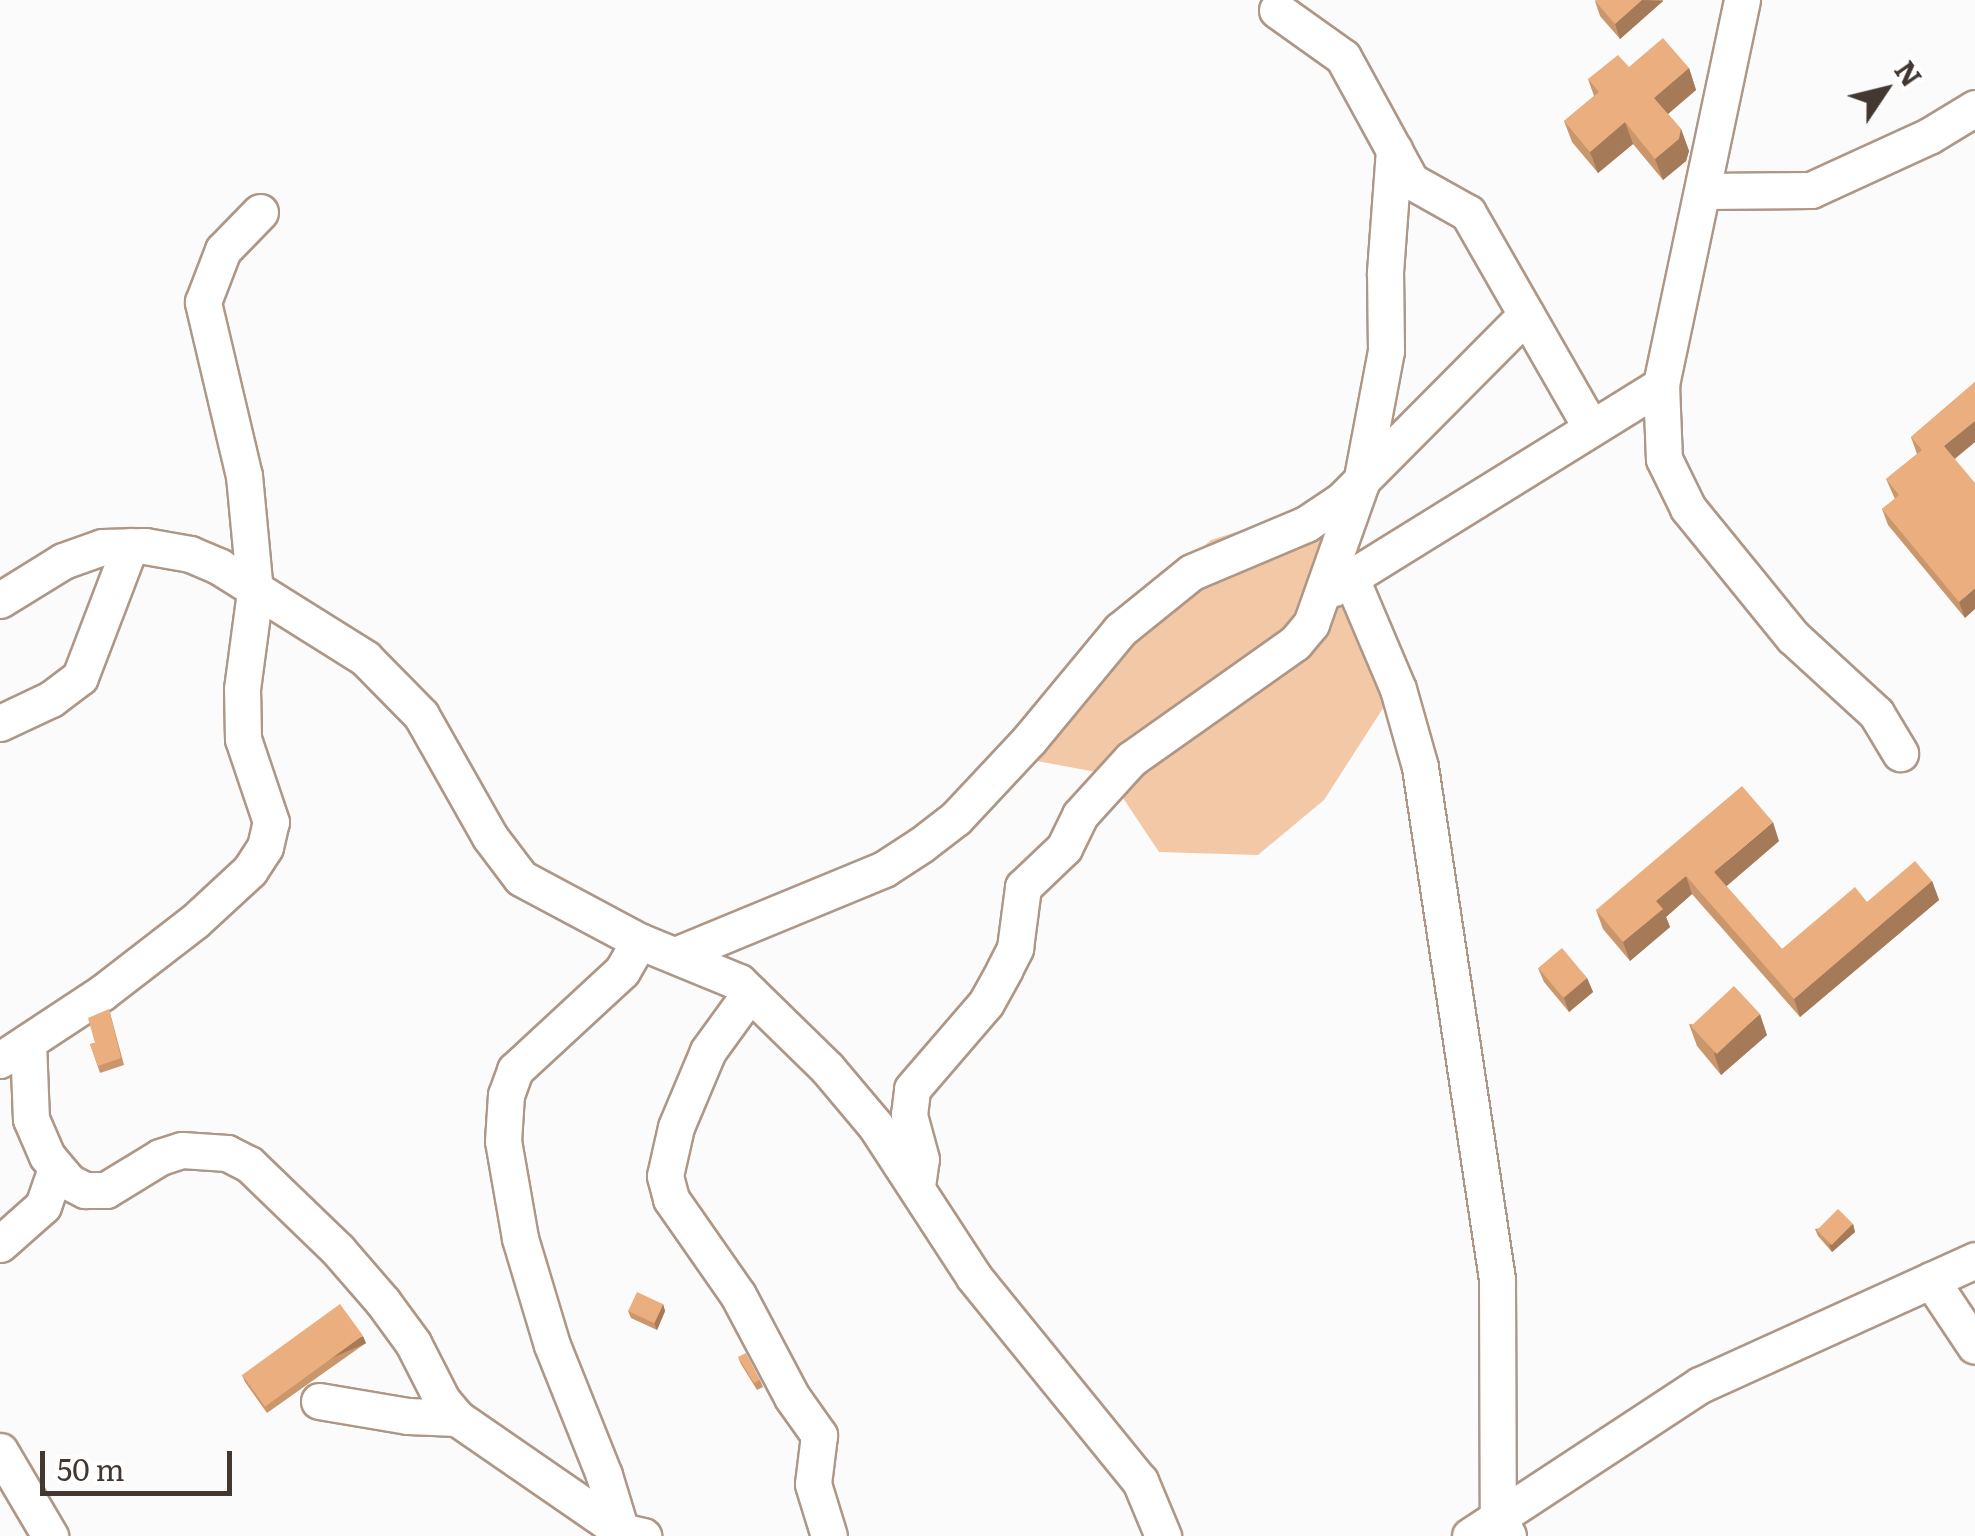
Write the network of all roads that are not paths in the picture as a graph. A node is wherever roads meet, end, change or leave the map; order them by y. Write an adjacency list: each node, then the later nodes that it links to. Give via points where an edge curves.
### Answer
1 (1742, 0): 5 (street)
2 (1277, 10): 4 (street, via 1343,57)
3 (1975, 108): 5 (street, via 1811,190)
4 (1394, 150): 7 (street, via 1417,186 1468,214); 10 (street, via 1386,351)
5 (1703, 191): 8 (street)
6 (260, 212): 13 (street, via 222,250 203,302 244,476)
7 (1526, 315): 9 (street); 10 (street)
8 (1661, 385): 9 (street); 16 (street, via 1661,444 1680,496 1793,637 1876,713)
9 (1590, 426): 12 (street)
10 (1362, 484): 12 (street); 18 (street, via 1306,524 1192,572 1120,630 1029,740 956,818 921,845 884,869)
11 (130, 546): 13 (street, via 190,554); 14 (street, via 102,547 62,561); 15 (street, via 80,676)
12 (1338, 585): 22 (street, via 1295,643 1122,767 1080,814 1064,848 1024,887 1015,948 986,1003 912,1089 909,1115 922,1159); 30 (street, via 1398,689 1420,767 1497,1279)
13 (256, 592): 17 (street, via 390,680 421,714 490,837 521,878); 20 (street, via 242,738 271,822 266,847 195,921)
14 (0, 600)
15 (0, 724)
16 (1900, 753)
17 (639, 940): 18 (street); 31 (street, via 622,971 515,1070 503,1140 520,1238 552,1345)
18 (678, 954): 19 (street)
19 (750, 992): 22 (street, via 827,1068); 33 (street, via 708,1051 676,1127 665,1176 671,1200 738,1295 819,1435 813,1484)
20 (14, 1051): 21 (street, via 31,1119)
21 (56, 1169): 23 (street, via 43,1206); 28 (street, via 96,1192 171,1152 203,1148 249,1164 384,1302)
22 (916, 1186): 34 (street, via 974,1277 1140,1482)
23 (0, 1244)
24 (1975, 1260): 25 (street)
25 (1932, 1280): 26 (street); 30 (street, via 1700,1385)
26 (1975, 1346)
27 (318, 1401): 28 (street)
28 (457, 1418): 31 (street)
29 (0, 1451): 32 (street)
30 (1492, 1529)
31 (626, 1534)
32 (50, 1536)
33 (829, 1536)
34 (1163, 1536)

